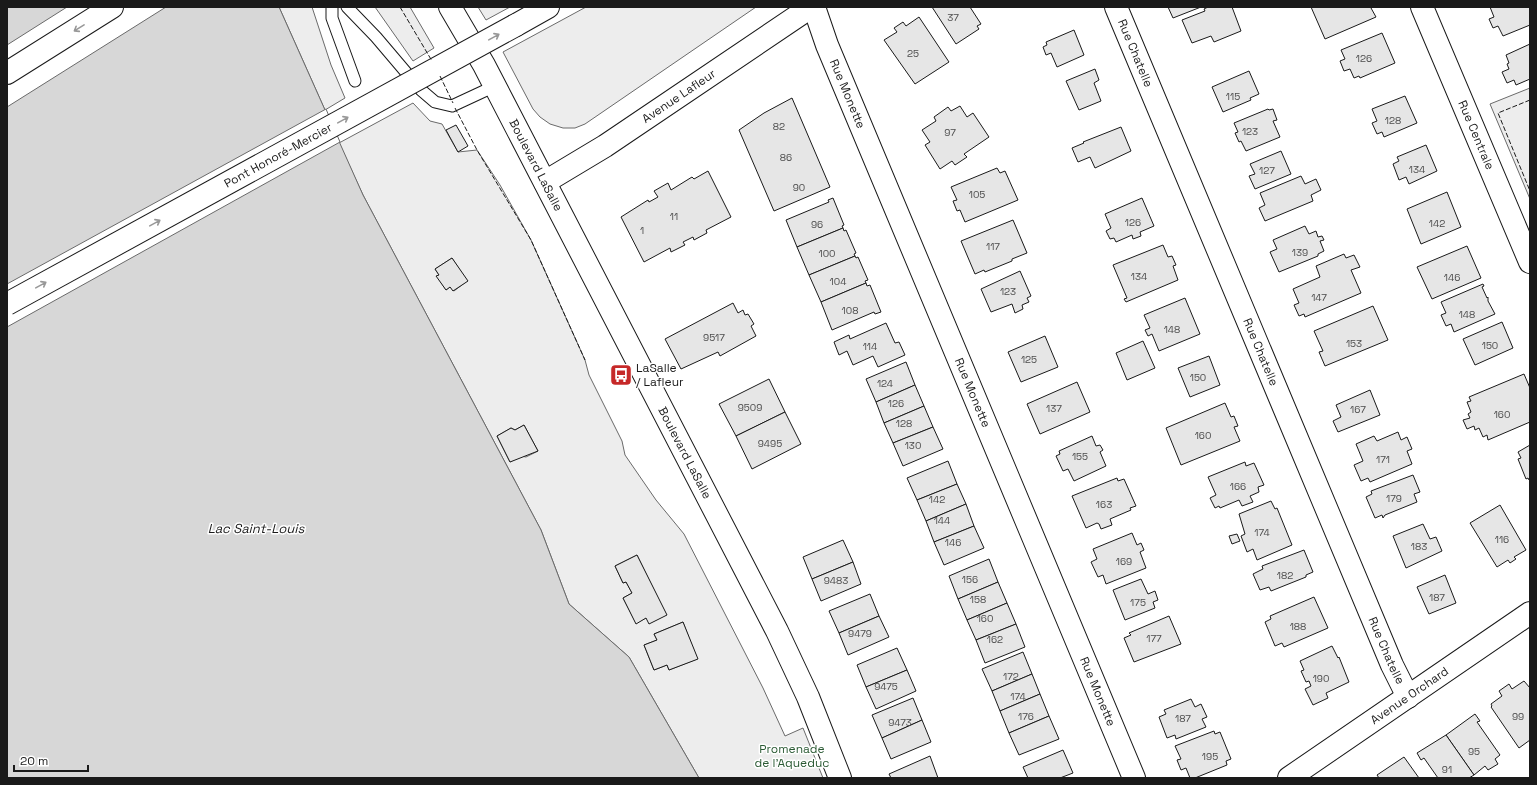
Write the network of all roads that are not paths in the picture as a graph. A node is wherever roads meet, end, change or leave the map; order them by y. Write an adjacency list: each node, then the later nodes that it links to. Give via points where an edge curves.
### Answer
1 (112, 7): 10 (main road, one-way to 10)
2 (332, 7): 11 (lane, via 332,18)
3 (347, 7): 12 (lane, via 421,90 435,102 452,106)
4 (450, 7): 12 (main road, Boulevard LaSalle)
5 (548, 7): 15 (main road, Pont Honoré-Mercier, one-way to 5, bridge)
6 (811, 7): 13 (main road, Avenue Lafleur, via 605,146)
7 (814, 7): 19 (main road, Rue Monette, via 830,53)
8 (1116, 7): 17 (main road, Rue Chatelle, via 1392,665)
9 (1422, 7): 14 (main road, Rue Centrale)
10 (7, 73)
11 (355, 80)
12 (495, 86): 13 (main road, Boulevard LaSalle)
13 (545, 182): 18 (main road, Boulevard LaSalle, via 778,631 811,703)
14 (1530, 262)
15 (7, 304)
16 (1530, 613): 17 (main road, Avenue Orchard)
17 (1408, 697): 20 (main road, Avenue Orchard)
18 (840, 778)
19 (1134, 778)
20 (1288, 778)

